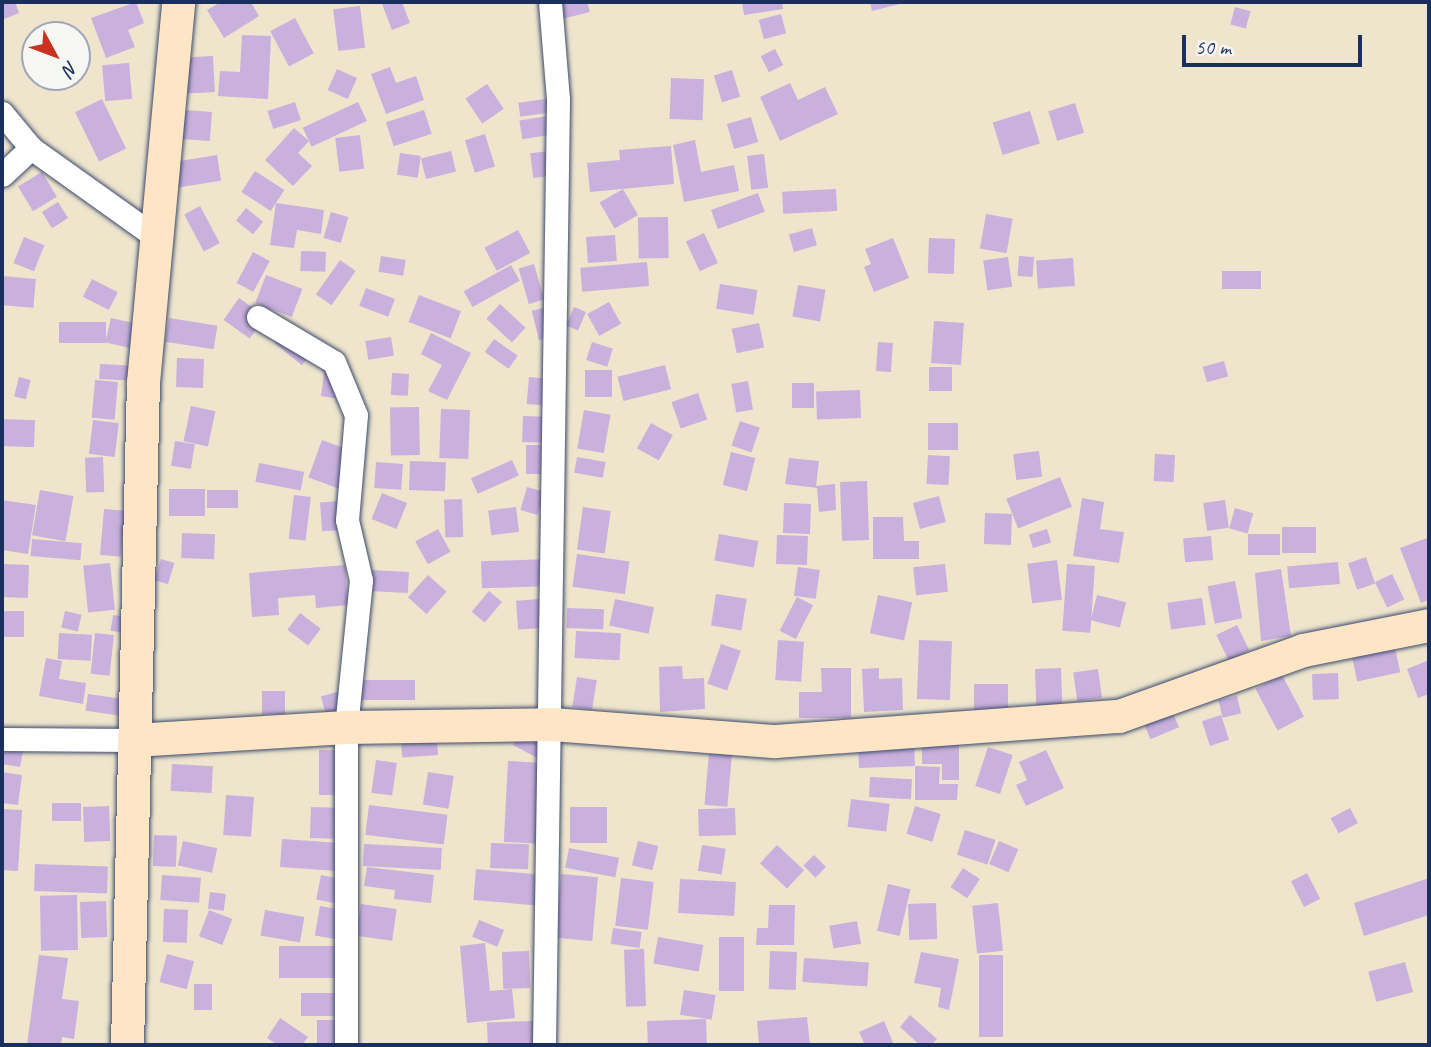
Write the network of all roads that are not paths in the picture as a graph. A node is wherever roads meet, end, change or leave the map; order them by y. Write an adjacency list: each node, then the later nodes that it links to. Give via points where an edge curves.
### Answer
1 (178, 2): 6 (street)
2 (550, 2): 9 (street, via 558,99 548,612)
3 (2, 113): 4 (street)
4 (30, 148): 5 (street); 6 (street)
5 (2, 175)
6 (156, 237): 12 (street, via 143,382)
7 (258, 317): 10 (street, via 334,362 356,415 347,520 360,580)
8 (1429, 625): 9 (street, via 1303,650 1119,716 775,741)
9 (552, 724): 10 (street); 15 (street)
10 (346, 726): 12 (street); 14 (street)
11 (2, 739): 12 (street)
12 (134, 740): 13 (street)
13 (127, 1045)
14 (346, 1045)
15 (544, 1045)

